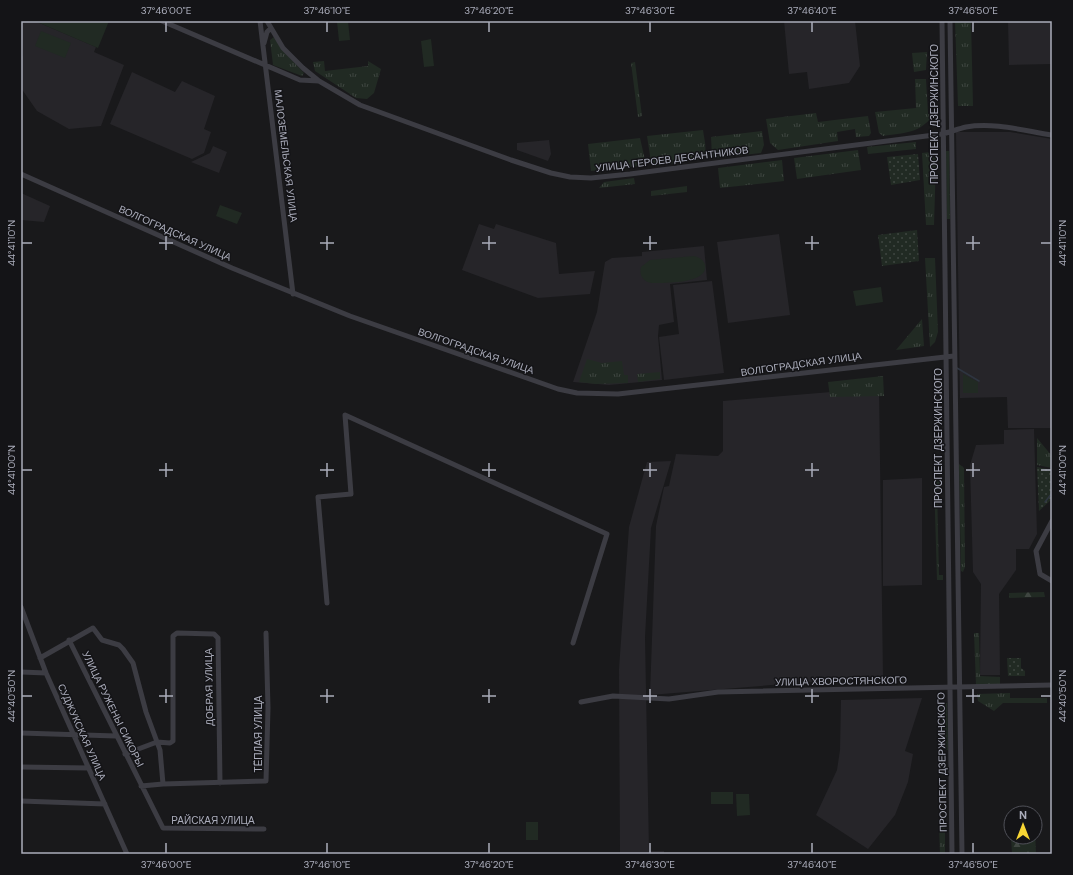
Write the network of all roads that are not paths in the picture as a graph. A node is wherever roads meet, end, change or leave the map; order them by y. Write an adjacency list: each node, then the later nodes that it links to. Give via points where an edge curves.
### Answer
1 (162, 21): 8 (street, УЛИЦА ГЕРОЕВ ДЕСАНТНИКОВ)
2 (260, 21): 7 (street, МАЛОЗЕМЕЛЬСКАЯ УЛИЦА)
3 (267, 21): 6 (street)
4 (942, 21): 11 (street, ПРОСПЕКТ ДЗЕРЖИНСКОГО)
5 (950, 21): 10 (street, ПРОСПЕКТ ДЗЕРЖИНСКОГО)
6 (270, 29): 7 (street, via 264,37); 9 (street, via 292,57)
7 (262, 50): 8 (street, МАЛОЗЕМЕЛЬСКАЯ УЛИЦА)
8 (265, 65): 9 (street, УЛИЦА ГЕРОЕВ ДЕСАНТНИКОВ, via 300,80); 14 (street, МАЛОЗЕМЕЛЬСКАЯ УЛИЦА)
9 (319, 81): 11 (street, УЛИЦА ГЕРОЕВ ДЕСАНТНИКОВ, via 372,110 538,169 570,177 591,178 630,174)
10 (952, 131): 11 (street, УЛИЦА ГЕРОЕВ ДЕСАНТНИКОВ); 12 (street, УЛИЦА ГЕРОЕВ ДЕСАНТНИКОВ, via 986,126); 16 (street, ПРОСПЕКТ ДЗЕРЖИНСКОГО)
11 (942, 134): 15 (street, ПРОСПЕКТ ДЗЕРЖИНСКОГО)
12 (1052, 135)
13 (21, 174): 14 (street, ВОЛГОГРАДСКАЯ УЛИЦА)
14 (293, 294): 15 (street, ВОЛГОГРАДСКАЯ УЛИЦА, via 485,364 558,389 578,393 618,394)
15 (947, 356): 16 (street, ВОЛГОГРАДСКАЯ УЛИЦА); 29 (street, ПРОСПЕКТ ДЗЕРЖИНСКОГО)
16 (954, 356): 30 (street, ПРОСПЕКТ ДЗЕРЖИНСКОГО)
17 (1052, 521): 18 (street, via 1036,551 1040,574)
18 (1052, 581)
19 (327, 603): 24 (street, via 318,497 351,494 345,414 607,534)
20 (21, 607): 21 (street, СУДЖУКСКАЯ УЛИЦА)
21 (23, 616): 25 (street, СУДЖУКСКАЯ УЛИЦА)
22 (266, 633): 41 (street, ТЁПЛАЯ УЛИЦА, via 266,781)
23 (70, 640): 25 (street); 34 (street, УЛИЦА РУЖЕНЫ СИКОРЫ); 35 (street, via 93,628 102,640 119,645 123,649 133,664)
24 (573, 642)
25 (40, 658): 27 (street, СУДЖУКСКАЯ УЛИЦА)
26 (21, 672): 27 (street)
27 (46, 673): 33 (street, СУДЖУКСКАЯ УЛИЦА)
28 (1052, 685): 30 (street, УЛИЦА ХВОРОСТЯНСКОГО)
29 (951, 688): 30 (street, УЛИЦА ХВОРОСТЯНСКОГО); 31 (street, УЛИЦА ХВОРОСТЯНСКОГО, via 718,692 669,699 613,696); 38 (street, ПРОСПЕКТ ДЗЕРЖИНСКОГО)
30 (959, 688): 37 (street, ПРОСПЕКТ ДЗЕРЖИНСКОГО)
31 (581, 702)
32 (21, 733): 33 (street)
33 (73, 736): 34 (street); 40 (street, СУДЖУКСКАЯ УЛИЦА)
34 (116, 736): 36 (street, УЛИЦА РУЖЕНЫ СИКОРЫ)
35 (157, 742): 36 (street); 41 (street, ДОБРАЯ УЛИЦА, via 170,743 174,739 173,636 214,634 217,636); 42 (street, via 162,756)
36 (125, 754): 43 (street, УЛИЦА РУЖЕНЫ СИКОРЫ)
37 (960, 754): 38 (street); 50 (street, ПРОСПЕКТ ДЗЕРЖИНСКОГО)
38 (951, 755): 49 (street, ПРОСПЕКТ ДЗЕРЖИНСКОГО)
39 (21, 767): 40 (street)
40 (89, 768): 45 (street, СУДЖУКСКАЯ УЛИЦА)
41 (220, 783): 42 (street, ТЁПЛАЯ УЛИЦА)
42 (163, 784): 43 (street, ТЁПЛАЯ УЛИЦА)
43 (141, 786): 46 (street, УЛИЦА РУЖЕНЫ СИКОРЫ)
44 (21, 802): 45 (street)
45 (105, 804): 48 (street, СУДЖУКСКАЯ УЛИЦА)
46 (163, 828): 47 (street, РАЙСКАЯ УЛИЦА)
47 (264, 829)
48 (128, 854)
49 (952, 854)
50 (962, 854)

